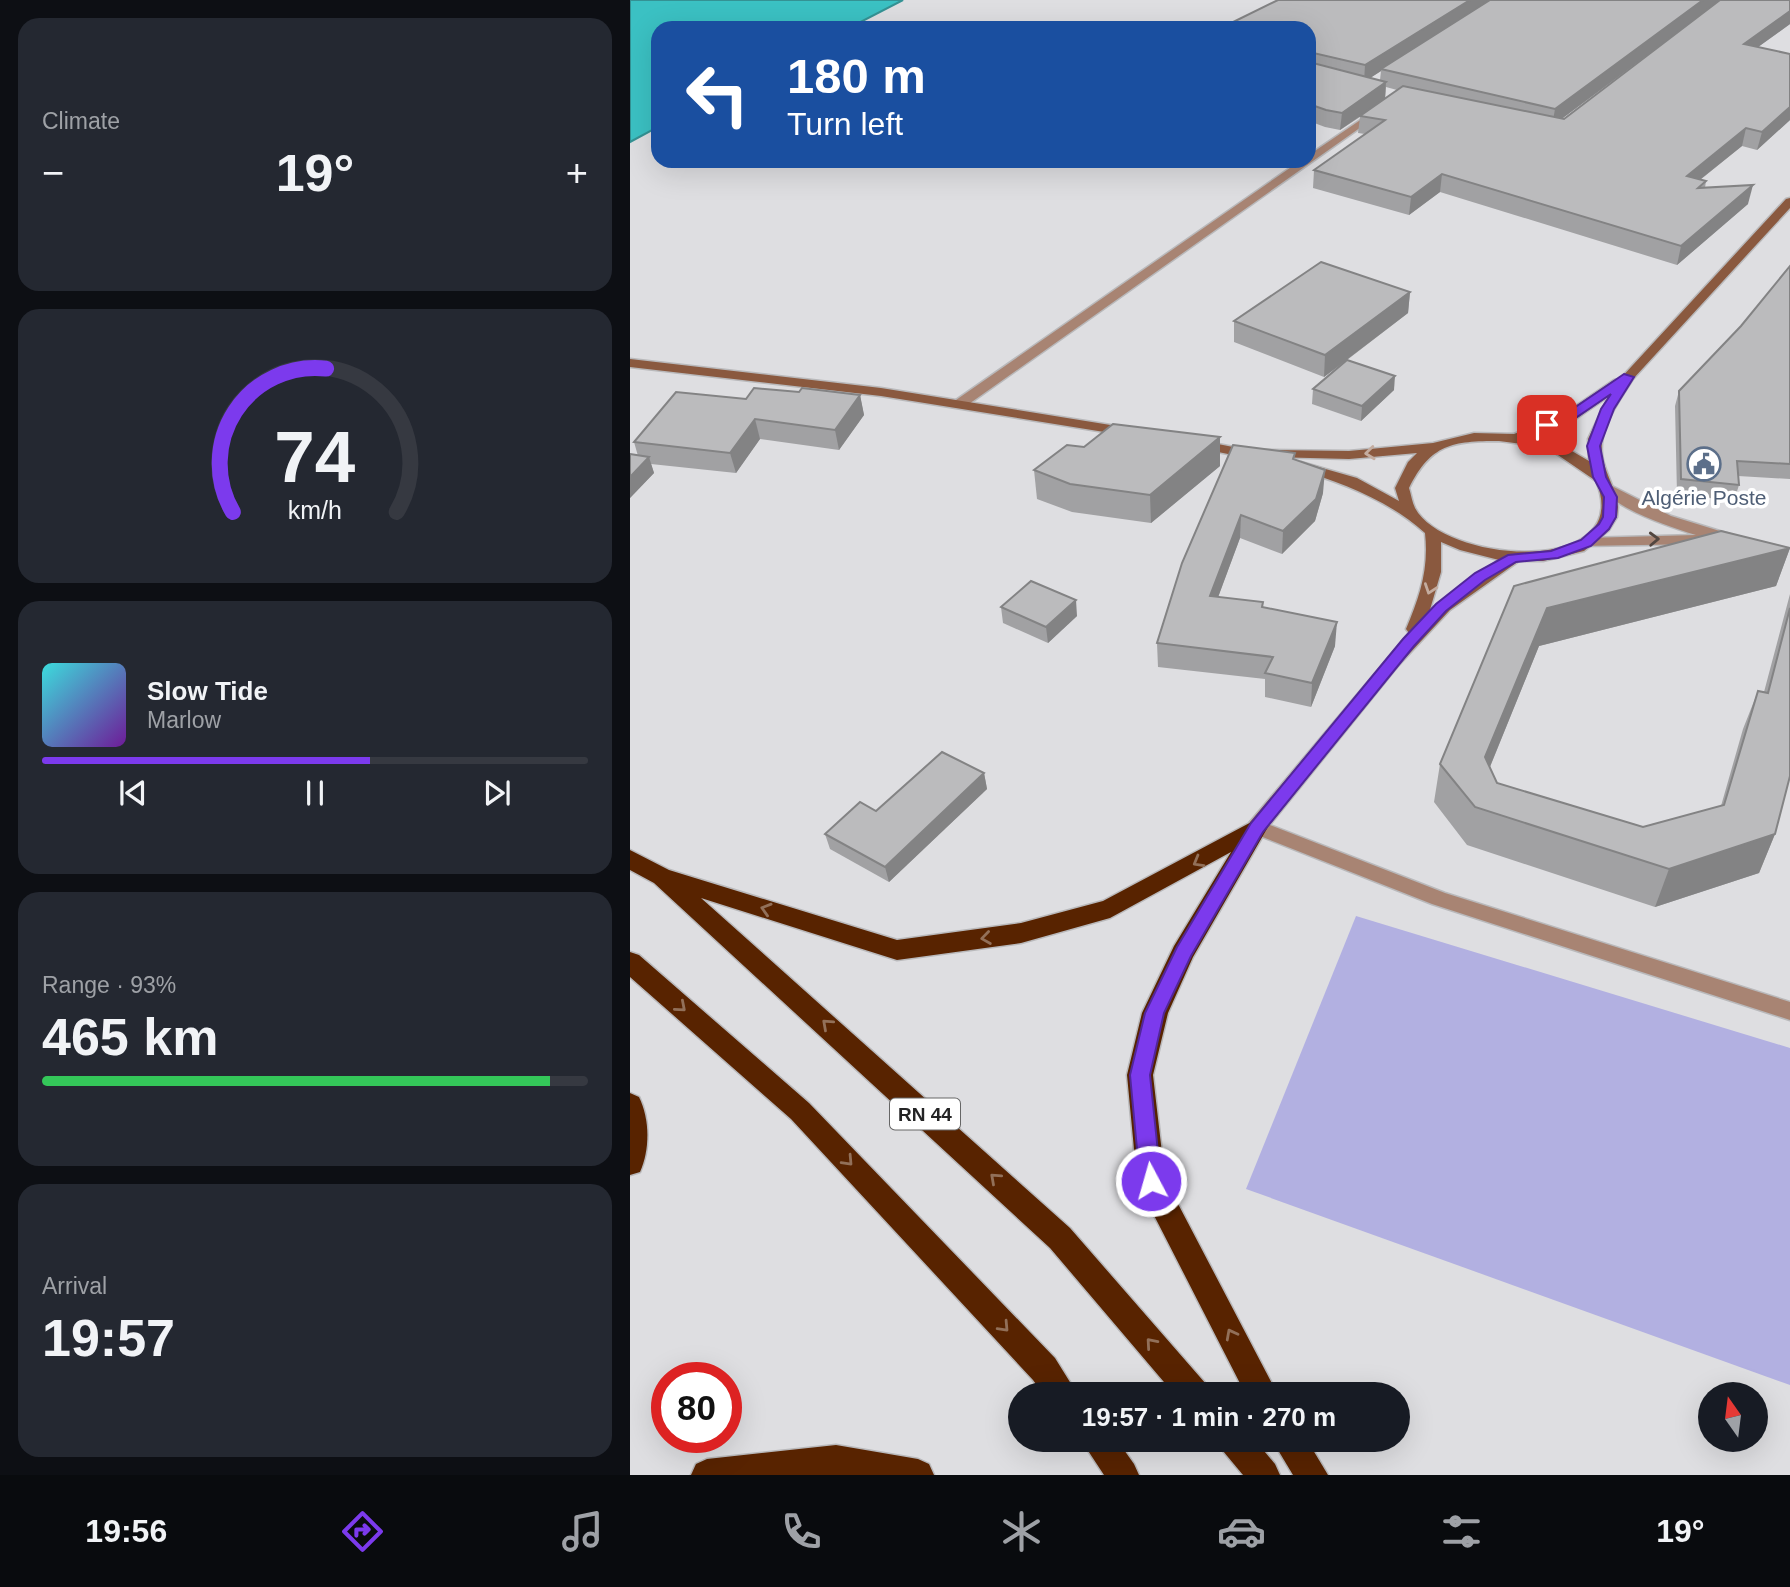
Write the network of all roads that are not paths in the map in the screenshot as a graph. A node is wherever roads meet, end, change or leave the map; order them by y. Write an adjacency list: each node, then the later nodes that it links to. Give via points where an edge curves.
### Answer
1 (1388, 105): 2 (street)
2 (1316, 154)
3 (1297, 168): 7 (street)
4 (1790, 201): 6 (street)
5 (630, 363): 7 (street, via 710,369)
6 (1628, 377): 9 (street, via 1569,417); 13 (street, via 1607,409 1594,446)
7 (961, 403): 8 (street)
8 (1138, 434)
9 (1516, 438): 11 (street, via 1465,439); 13 (street, via 1565,452)
10 (1179, 441): 12 (street)
11 (1438, 447): 12 (street, one-way to 12, via 1328,456); 14 (street, via 1417,459 1405,476 1404,495)
12 (1234, 451): 14 (street, via 1330,472)
13 (1603, 482): 16 (street, via 1610,497 1609,517 1605,527); 16 (street, one-way to 13, via 1736,540 1661,519)
14 (1412, 515): 15 (street)
15 (1432, 533): 17 (street, via 1461,547); 18 (street, one-way to 18, via 1437,560 1433,581)
16 (1586, 543): 17 (street, via 1553,555)
17 (1513, 558): 18 (street, via 1459,592)
18 (1409, 642): 19 (street)
19 (1257, 827): 21 (highway, one-way to 21, via 1110,909 1021,933 897,950); 23 (street, via 1439,899); 28 (highway, one-way to 19, via 1151,1181 1140,1075 1155,1013 1183,953)
20 (630, 859): 21 (highway, RN 44)
21 (662, 877): 27 (highway, RN 44, one-way to 21, via 1060,1238)
22 (630, 962): 26 (highway, one-way to 26, via 800,1111)
23 (1790, 1011)
24 (630, 1105): 25 (highway, via 634,1120)
25 (630, 1163)
26 (1054, 1382)
27 (1184, 1382)
28 (1256, 1382)
29 (1106, 1452): 34 (highway)
30 (1244, 1452): 35 (highway)
31 (1296, 1452): 36 (highway)
32 (707, 1475): 33 (highway, via 836,1461)
33 (918, 1475)
34 (1123, 1475)
35 (1264, 1475)
36 (1312, 1475)

